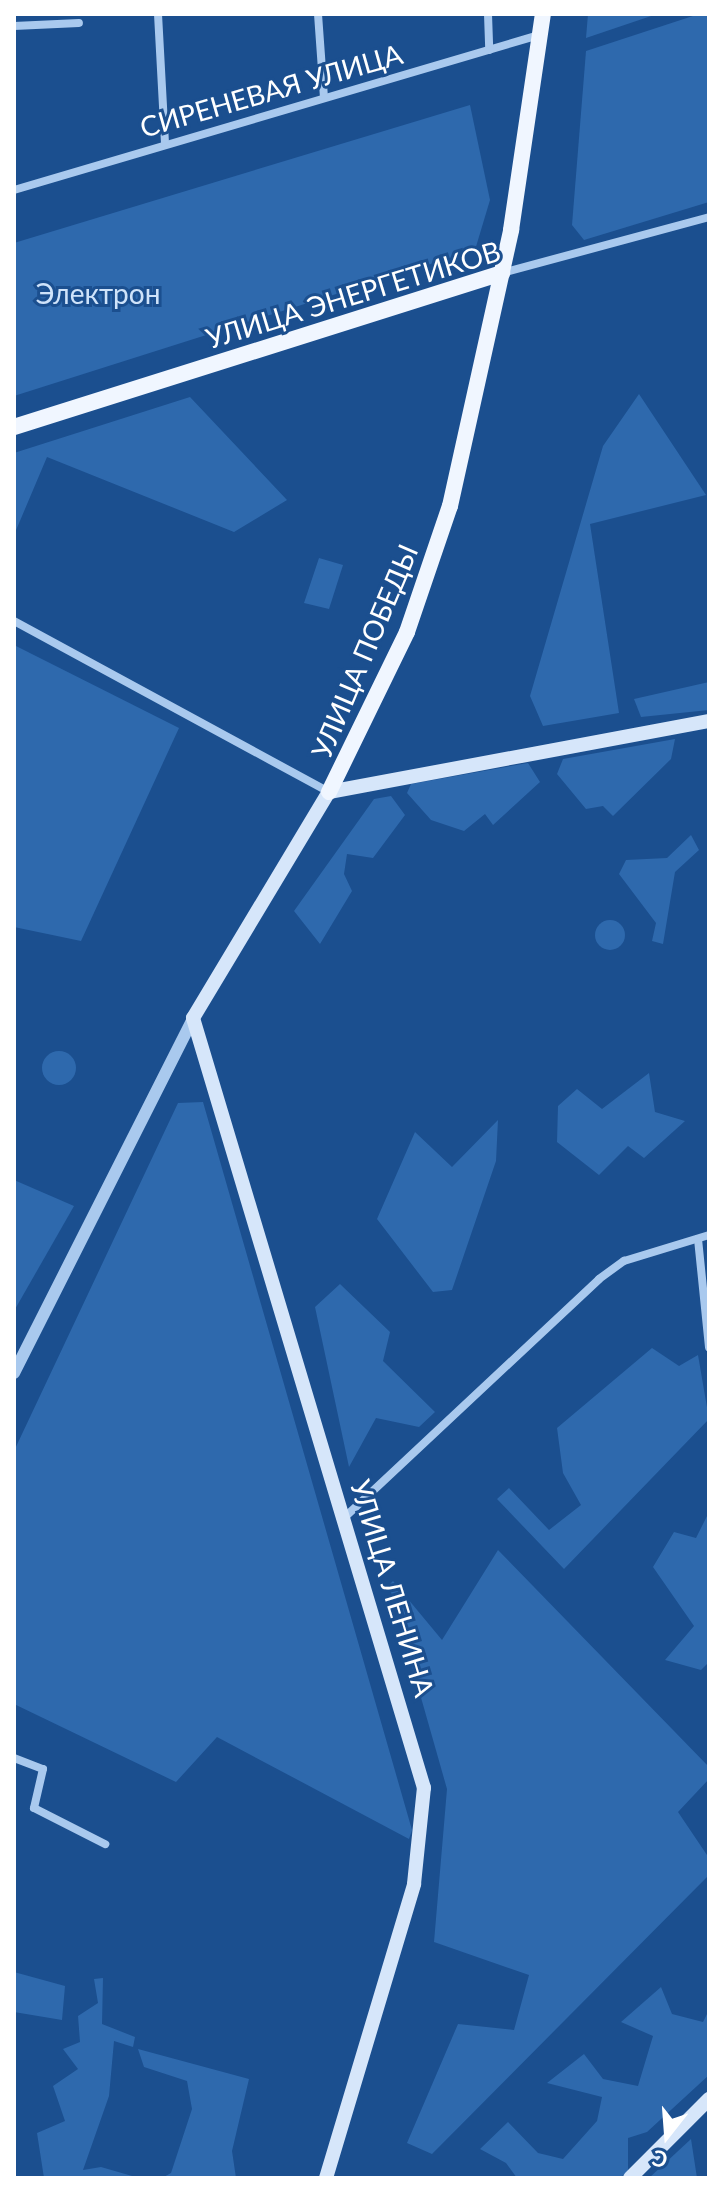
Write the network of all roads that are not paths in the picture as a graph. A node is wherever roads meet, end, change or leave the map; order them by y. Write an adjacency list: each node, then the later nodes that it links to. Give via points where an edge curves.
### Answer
1 (158, 14): 10 (street)
2 (318, 14): 9 (street)
3 (488, 14): 8 (street)
4 (543, 14): 7 (main road, УЛИЦА ПОБЕДЫ)
5 (79, 23): 6 (street)
6 (14, 26)
7 (540, 35): 8 (street, СИРЕНЕВАЯ УЛИЦА); 13 (main road, УЛИЦА ПОБЕДЫ)
8 (489, 50): 9 (street, СИРЕНЕВАЯ УЛИЦА)
9 (324, 97): 10 (street, СИРЕНЕВАЯ УЛИЦА)
10 (165, 143): 11 (street, СИРЕНЕВАЯ УЛИЦА)
11 (14, 190)
12 (709, 217): 13 (street, УЛИЦА ЭНЕРГЕТИКОВ)
13 (502, 273): 14 (main road, УЛИЦА ЭНЕРГЕТИКОВ); 17 (main road, УЛИЦА ПОБЕДЫ, via 431,570 359,740)
14 (14, 427)
15 (14, 621): 17 (street)
16 (709, 721): 17 (main road)
17 (329, 792): 18 (main road, УЛИЦА ПОБЕДЫ)
18 (193, 1018): 22 (street); 23 (main road, УЛИЦА ЛЕНИНА)
19 (709, 1235): 20 (street)
20 (698, 1239): 21 (street); 23 (street, via 624,1261 599,1279)
21 (709, 1347)
22 (14, 1373)
23 (345, 1517): 27 (main road, УЛИЦА ЛЕНИНА, via 418,1760 425,1810 400,1941)
24 (14, 1758): 25 (street, via 43,1769 34,1808)
25 (105, 1844)
26 (709, 2099): 28 (main road)
27 (326, 2178)
28 (630, 2178)

